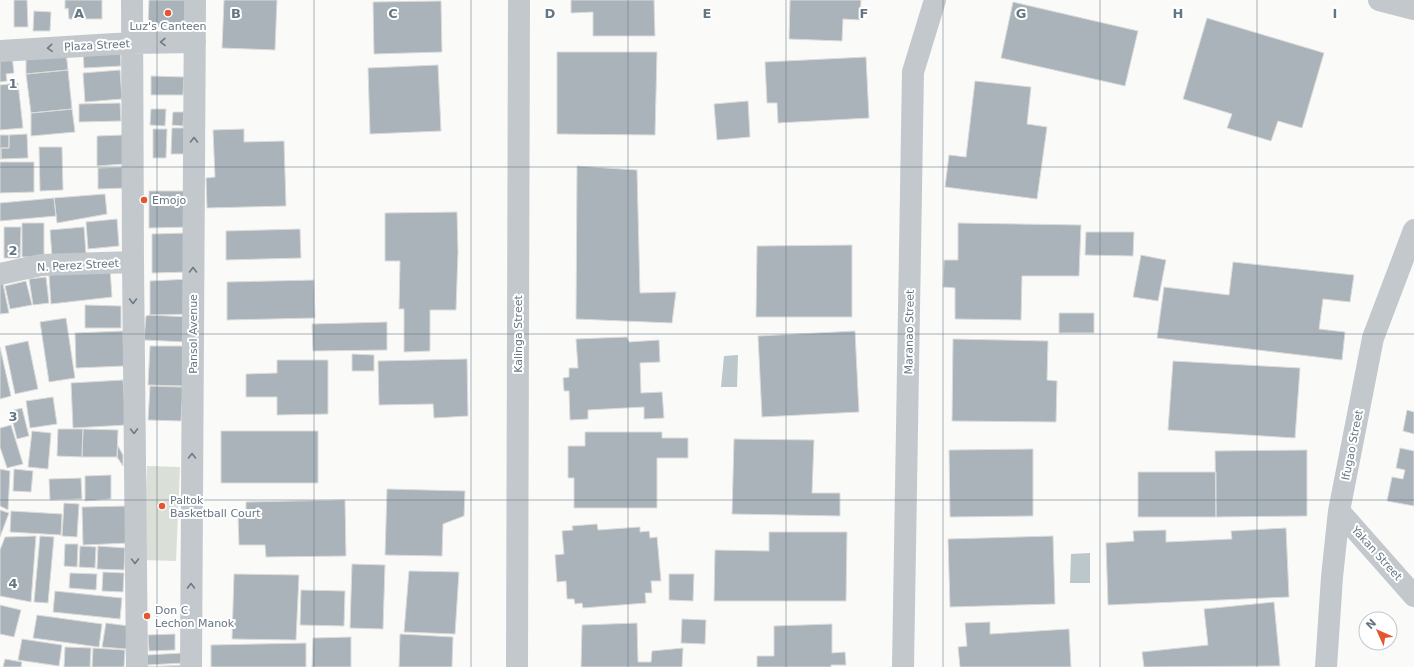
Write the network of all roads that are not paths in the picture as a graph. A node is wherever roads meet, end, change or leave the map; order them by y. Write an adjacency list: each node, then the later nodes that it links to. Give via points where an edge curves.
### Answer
1 (132, 0): 8 (street)
2 (195, 0): 7 (street, Pansol Avenue)
3 (519, 0): 17 (street, Kalinga Street)
4 (935, 0): 18 (street, Maranao Street, via 913,72)
5 (1379, 0): 6 (street)
6 (1414, 9)
7 (195, 42): 8 (street, Plaza Street, one-way to 8); 16 (street, Pansol Avenue, one-way to 7)
8 (131, 43): 9 (street, Plaza Street, one-way to 9); 11 (street)
9 (0, 51)
10 (1414, 230): 13 (street, Ifugao Street, via 1373,338)
11 (133, 262): 12 (street, N. Perez Street, via 41,265); 15 (street, one-way to 15)
12 (0, 274)
13 (1339, 511): 14 (street, Yakan Street); 19 (street, Ifugao Street)
14 (1414, 596)
15 (137, 667)
16 (191, 667)
17 (517, 667)
18 (904, 667)
19 (1326, 667)

